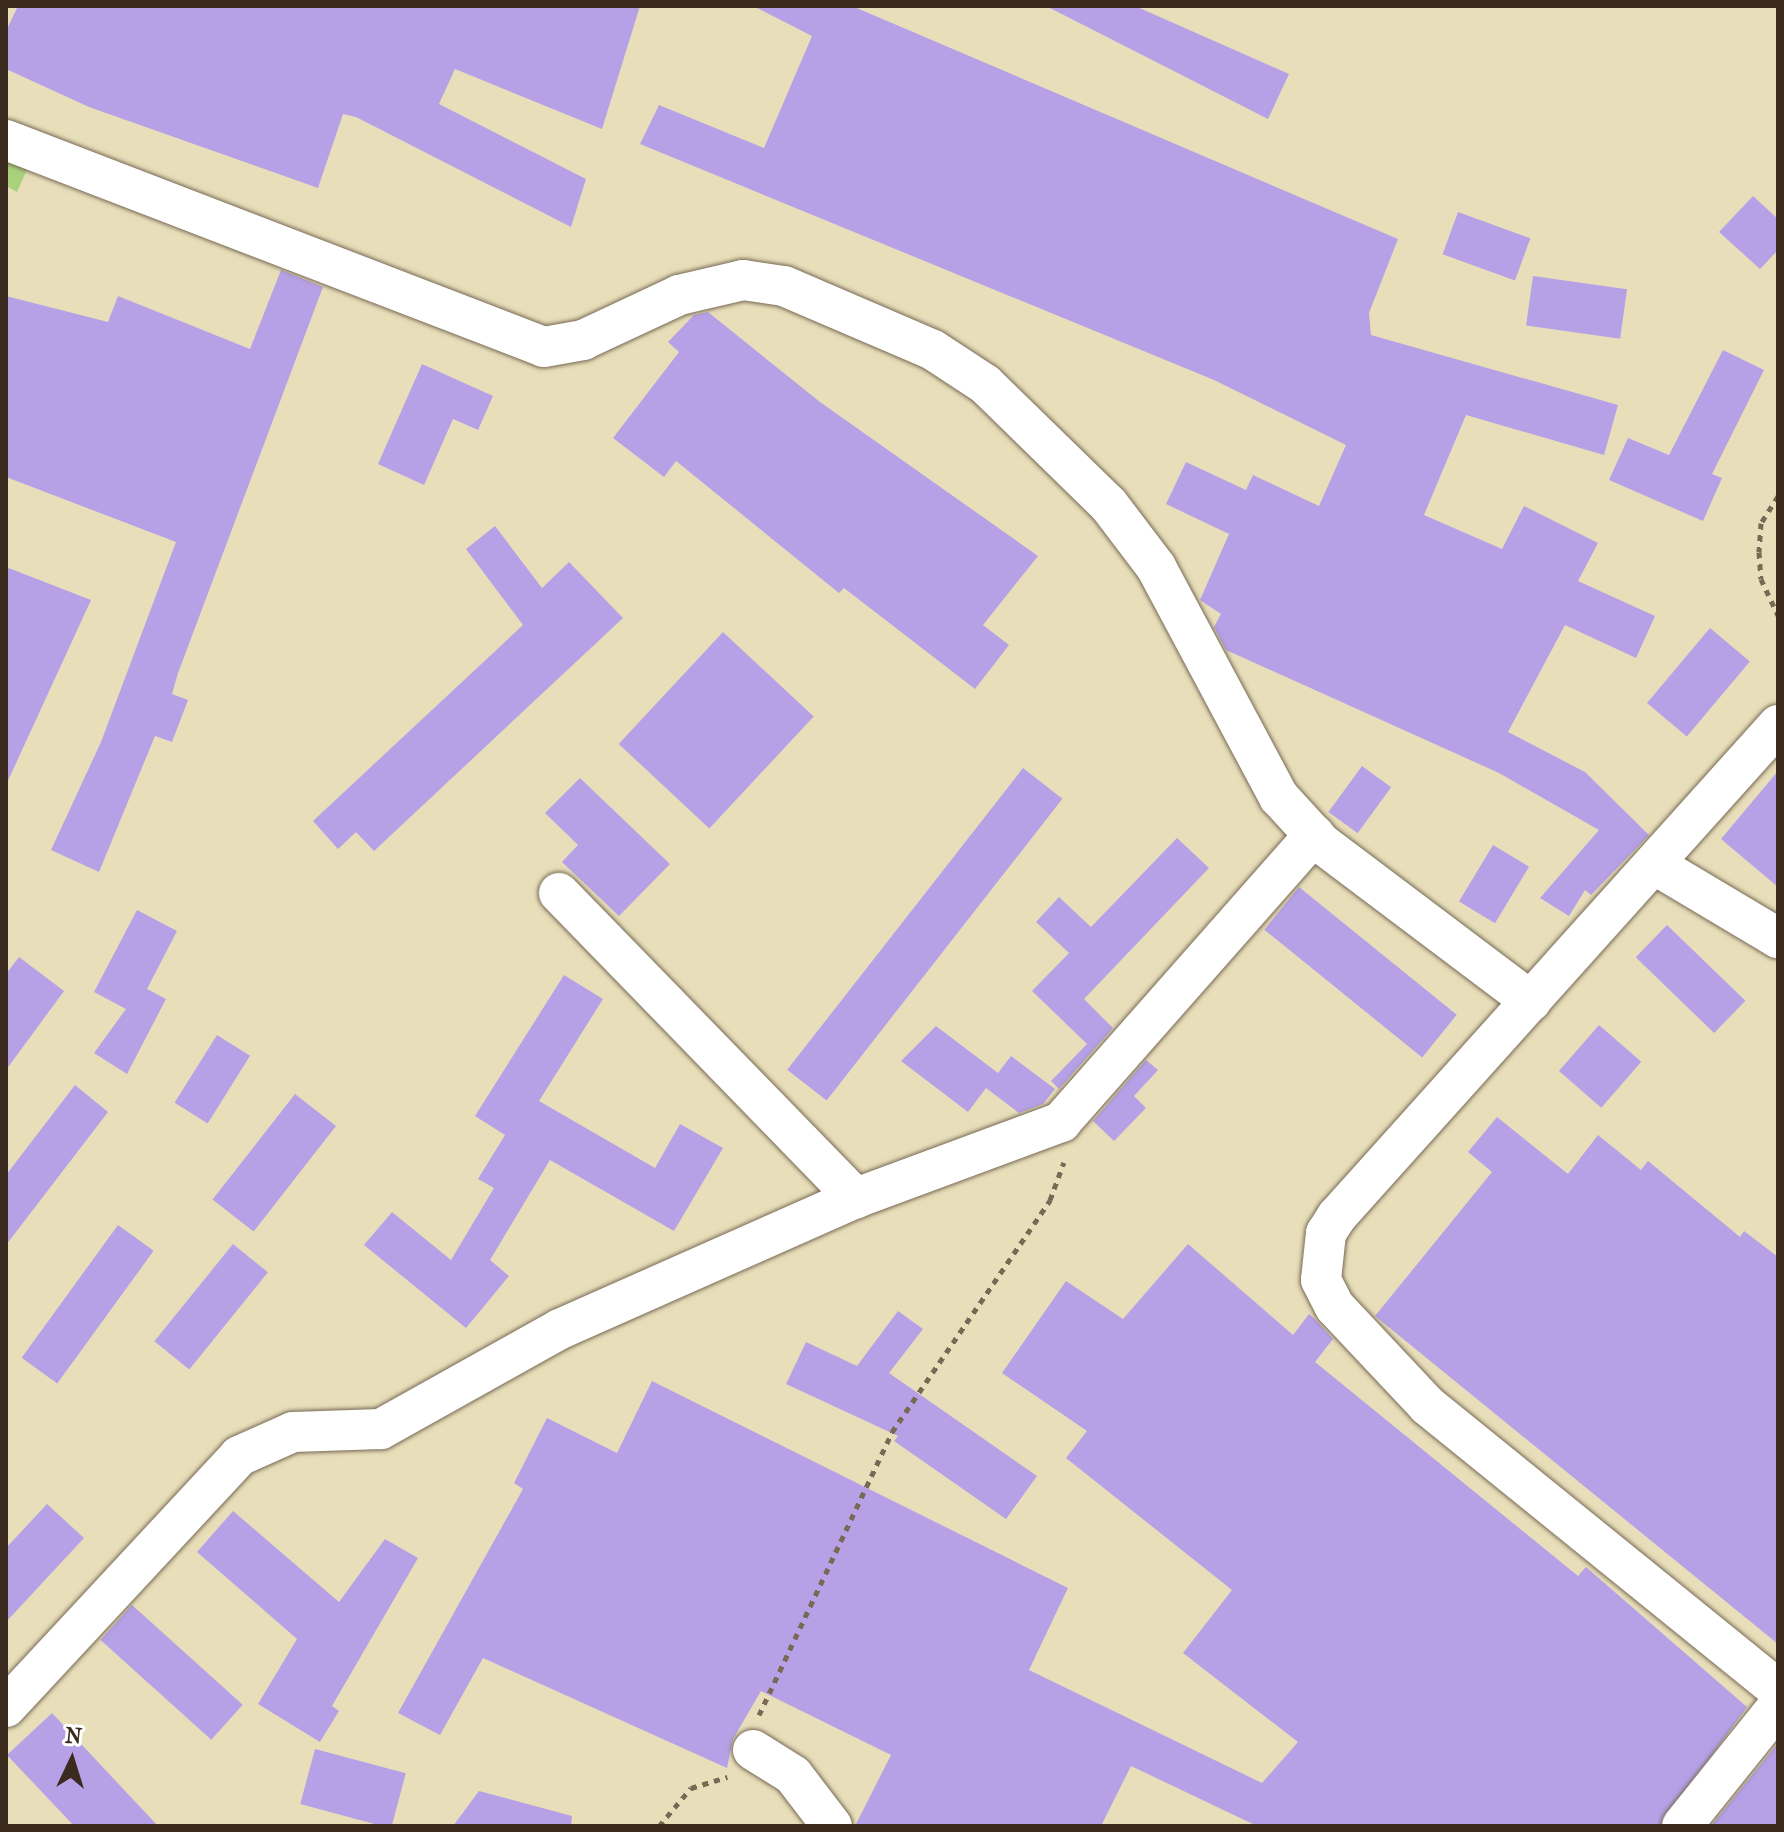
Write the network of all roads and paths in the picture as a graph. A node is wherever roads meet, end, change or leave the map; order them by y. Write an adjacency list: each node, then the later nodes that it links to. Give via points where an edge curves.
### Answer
1 (6, 140): 5 (street, via 544,347 583,340 679,295 743,280 784,286 933,350 985,384 1109,505 1156,567 1279,797)
2 (1778, 496): 3 (path, via 1761,523 1759,552 1761,579)
3 (1778, 615)
4 (1778, 725): 6 (street)
5 (1314, 835): 9 (street); 10 (street)
6 (1657, 866): 8 (street); 9 (street)
7 (559, 893): 11 (street)
8 (1778, 938)
9 (1531, 1001): 12 (street, via 1337,1216 1326,1233 1321,1280 1335,1307 1428,1406)
10 (1061, 1122): 11 (street); 15 (path, via 1064,1163 1050,1200 892,1432 758,1717)
11 (856, 1198): 14 (street, via 560,1329 413,1416 381,1429 293,1432 239,1456)
12 (1778, 1689)
13 (1778, 1706): 18 (street)
14 (6, 1707)
15 (753, 1750): 16 (path, via 730,1775 691,1788); 17 (street, via 793,1775)
16 (659, 1826)
17 (832, 1826)
18 (1682, 1826)

